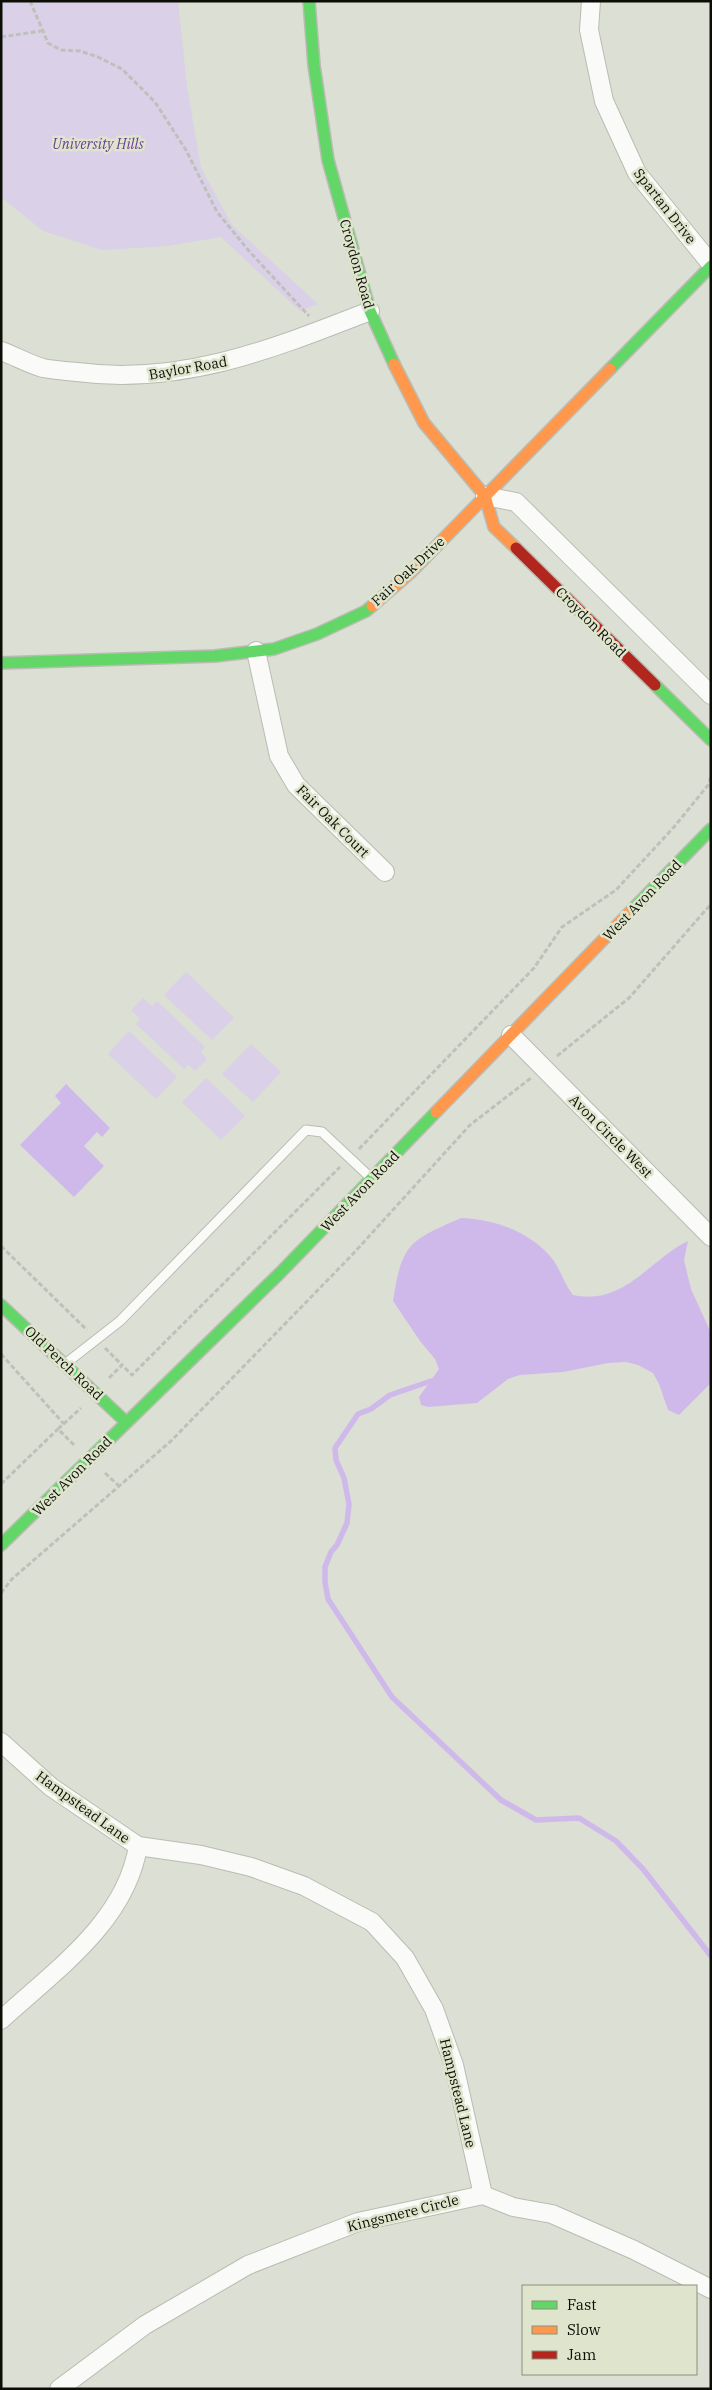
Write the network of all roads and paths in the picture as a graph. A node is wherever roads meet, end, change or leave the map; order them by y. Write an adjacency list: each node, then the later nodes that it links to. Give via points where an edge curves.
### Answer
1 (30, 1): 4 (path)
2 (309, 1): 7 (street, Croydon Road, via 314,65 328,160)
3 (591, 1): 6 (street, Spartan Drive, via 589,30 604,101 637,173)
4 (41, 31): 5 (path); 8 (path, via 48,43 61,50 80,51 98,57 122,69 137,82 174,130 217,212)
5 (1, 37)
6 (711, 265): 10 (street, Fair Oak Drive)
7 (370, 311): 8 (street, Baylor Road); 10 (street, Croydon Road, via 383,344 424,423)
8 (321, 330): 9 (street, Baylor Road, via 224,363 147,376 44,368)
9 (1, 351)
10 (485, 496): 11 (street, Fair Oak Drive, via 410,573 366,610 317,634 274,649); 13 (street, via 516,502); 14 (street, Croydon Road, via 494,527)
11 (256, 651): 12 (street, Fair Oak Drive, via 215,656); 17 (street, Fair Oak Court, via 279,756 296,785)
12 (1, 663)
13 (711, 695)
14 (711, 740)
15 (711, 775): 21 (path, via 709,784 674,827 616,890 562,927 534,968)
16 (711, 829): 19 (street, West Avon Road)
17 (385, 872)
18 (711, 904): 20 (path, via 629,998)
19 (511, 1035): 20 (street, Avon Circle West); 22 (street, West Avon Road)
20 (543, 1068): 23 (street, Avon Circle West); 38 (path, via 470,1125 352,1256 171,1441)
21 (350, 1158): 22 (lane); 26 (lane, via 322,1132 306,1130 120,1321); 29 (path, via 132,1375)
22 (372, 1178): 32 (street, West Avon Road, via 248,1306)
23 (711, 1237)
24 (1, 1246): 26 (path)
25 (1, 1305): 28 (street, Old Perch Road)
26 (97, 1339): 28 (lane); 29 (path)
27 (1, 1354): 33 (path)
28 (65, 1364): 32 (street, Old Perch Road)
29 (122, 1365): 30 (path)
30 (108, 1380)
31 (79, 1410): 33 (path)
32 (126, 1422): 39 (street, West Avon Road)
33 (64, 1424): 34 (path)
34 (58, 1429): 35 (path); 37 (path)
35 (75, 1445)
36 (105, 1473): 38 (path)
37 (1, 1484)
38 (119, 1486): 40 (path, via 12,1579)
39 (1, 1545)
40 (1, 1593)
41 (1, 1742): 42 (street, Hampstead Lane, via 51,1787)
42 (138, 1846): 43 (street, via 135,1867 113,1910 90,1938); 44 (street, Hampstead Lane, via 201,1855 251,1867 304,1886 372,1922 405,1958 434,2009 454,2065)
43 (1, 2020)
44 (483, 2194): 45 (street, via 513,2207 552,2214); 46 (street, Kingsmere Circle, via 358,2222 248,2265 145,2325)
45 (711, 2289)
46 (59, 2389)

